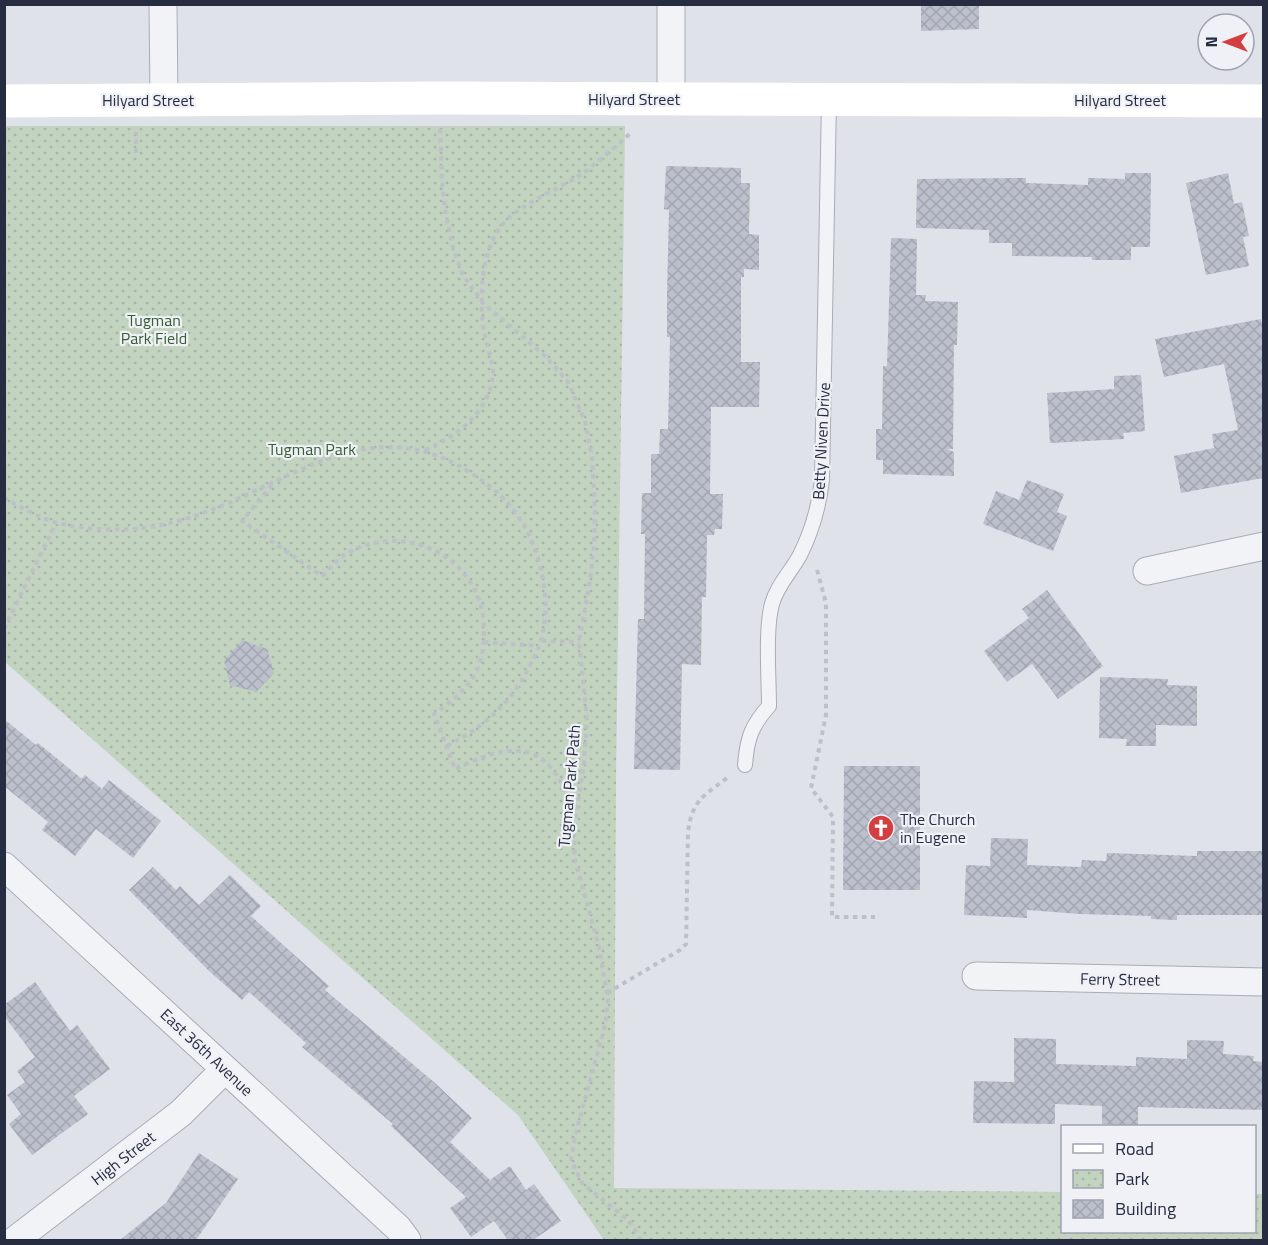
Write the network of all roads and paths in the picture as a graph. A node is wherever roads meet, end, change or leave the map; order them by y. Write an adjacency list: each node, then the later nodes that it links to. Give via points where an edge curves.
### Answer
1 (163, 4): 6 (street)
2 (671, 4): 4 (street)
3 (440, 98): 4 (street, Hilyard Street); 6 (street, Hilyard Street); 9 (path, Tugman Park Path, via 447,220 463,275)
4 (671, 99): 5 (street, Hilyard Street); 9 (path, via 580,175 518,211 500,227 489,246)
5 (829, 99): 8 (street, Hilyard Street); 23 (lane, Betty Niven Drive, via 819,505 812,531 771,604 770,706 751,730)
6 (164, 100): 7 (street, Hilyard Street)
7 (4, 101)
8 (1263, 101)
9 (483, 303): 10 (path, via 483,329 493,371 490,390 460,431); 20 (path, Tugman Park Path, via 543,354 568,382 585,421 592,457 595,521)
10 (424, 450): 11 (path, via 359,449); 18 (path, via 452,461 484,481 506,498 522,520 536,549 544,584)
11 (274, 483): 13 (path, via 175,522 104,530); 19 (path, via 242,521 322,576 345,555 371,543 401,541 430,548 455,563 473,586 483,613)
12 (4, 498): 13 (path)
13 (56, 523): 17 (path)
14 (1263, 546): 16 (street)
15 (822, 561): 26 (path, via 817,569 826,603 826,716 811,788 833,817 832,917)
16 (1147, 571)
17 (4, 628)
18 (542, 641): 20 (path); 21 (path)
19 (484, 642): 21 (path); 22 (path, via 471,679 459,695 434,714)
20 (579, 642): 24 (path, Tugman Park Path, via 587,720)
21 (540, 646): 22 (path, via 510,700 466,736)
22 (447, 746): 24 (path, via 455,769 501,750 538,758 553,769 562,786)
23 (745, 765): 29 (path, via 699,798 690,818 686,944)
24 (574, 829): 29 (path, Tugman Park Path, via 575,860)
25 (4, 867): 30 (street, East 36th Avenue)
26 (875, 917)
27 (976, 976): 28 (street, Ferry Street)
28 (1263, 982)
29 (607, 993): 33 (path, Tugman Park Path, via 605,1026 571,1160 582,1183 628,1220)
30 (225, 1069): 31 (street, High Street, via 181,1113); 32 (street, East 36th Avenue)
31 (15, 1240)
32 (407, 1240)
33 (641, 1240)

